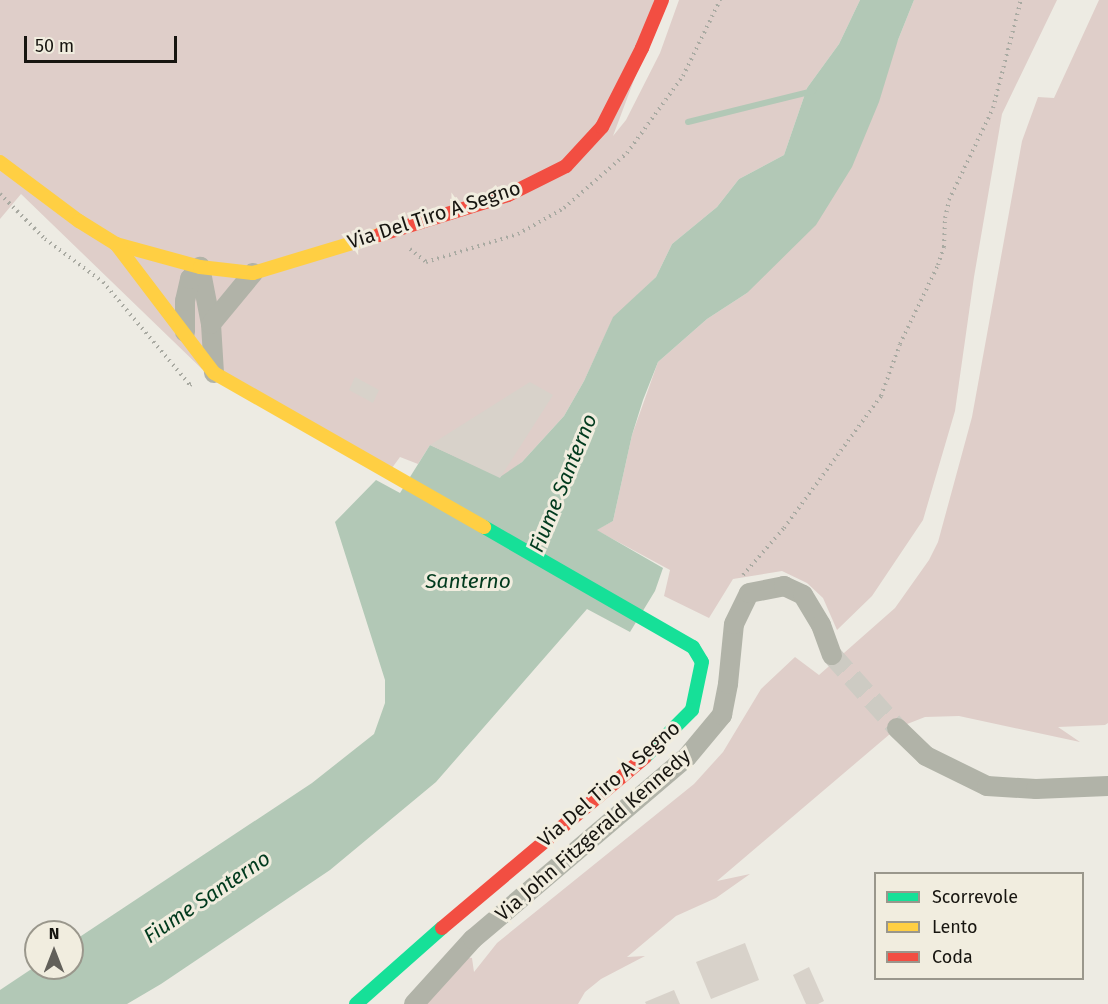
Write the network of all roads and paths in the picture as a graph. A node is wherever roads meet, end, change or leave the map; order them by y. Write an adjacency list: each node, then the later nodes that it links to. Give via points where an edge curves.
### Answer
1 (662, 0): 9 (street, Via Del Tiro A Segno, via 602,127 566,166 507,195)
2 (720, 0): 7 (path, via 683,76 627,153 564,208 518,234 426,262)
3 (1021, 0): 13 (path, via 993,108 950,200 939,265 900,344 881,396 784,528 751,562)
4 (0, 162): 6 (street)
5 (0, 194): 12 (path, via 45,239 103,282 190,385)
6 (116, 244): 8 (street, Via Del Tiro A Segno); 11 (street, Via Del Tiro A Segno)
7 (403, 244)
8 (200, 267): 9 (street, Via Del Tiro A Segno); 10 (street); 11 (street, via 190,279)
9 (254, 273): 10 (street)
10 (211, 324): 12 (street)
11 (185, 332): 12 (street, Via Del Tiro A Segno)
12 (214, 373): 17 (street, Via Del Tiro A Segno, via 693,647 702,662 692,710 641,761)
13 (738, 582)
14 (832, 655): 18 (street, Via John Fitzgerald Kennedy, via 821,625 803,595 784,586 749,593 734,624 722,715 687,757 473,939)
15 (897, 728): 16 (street, via 926,756 987,786)
16 (1108, 786)
17 (356, 1004)
18 (414, 1004)

